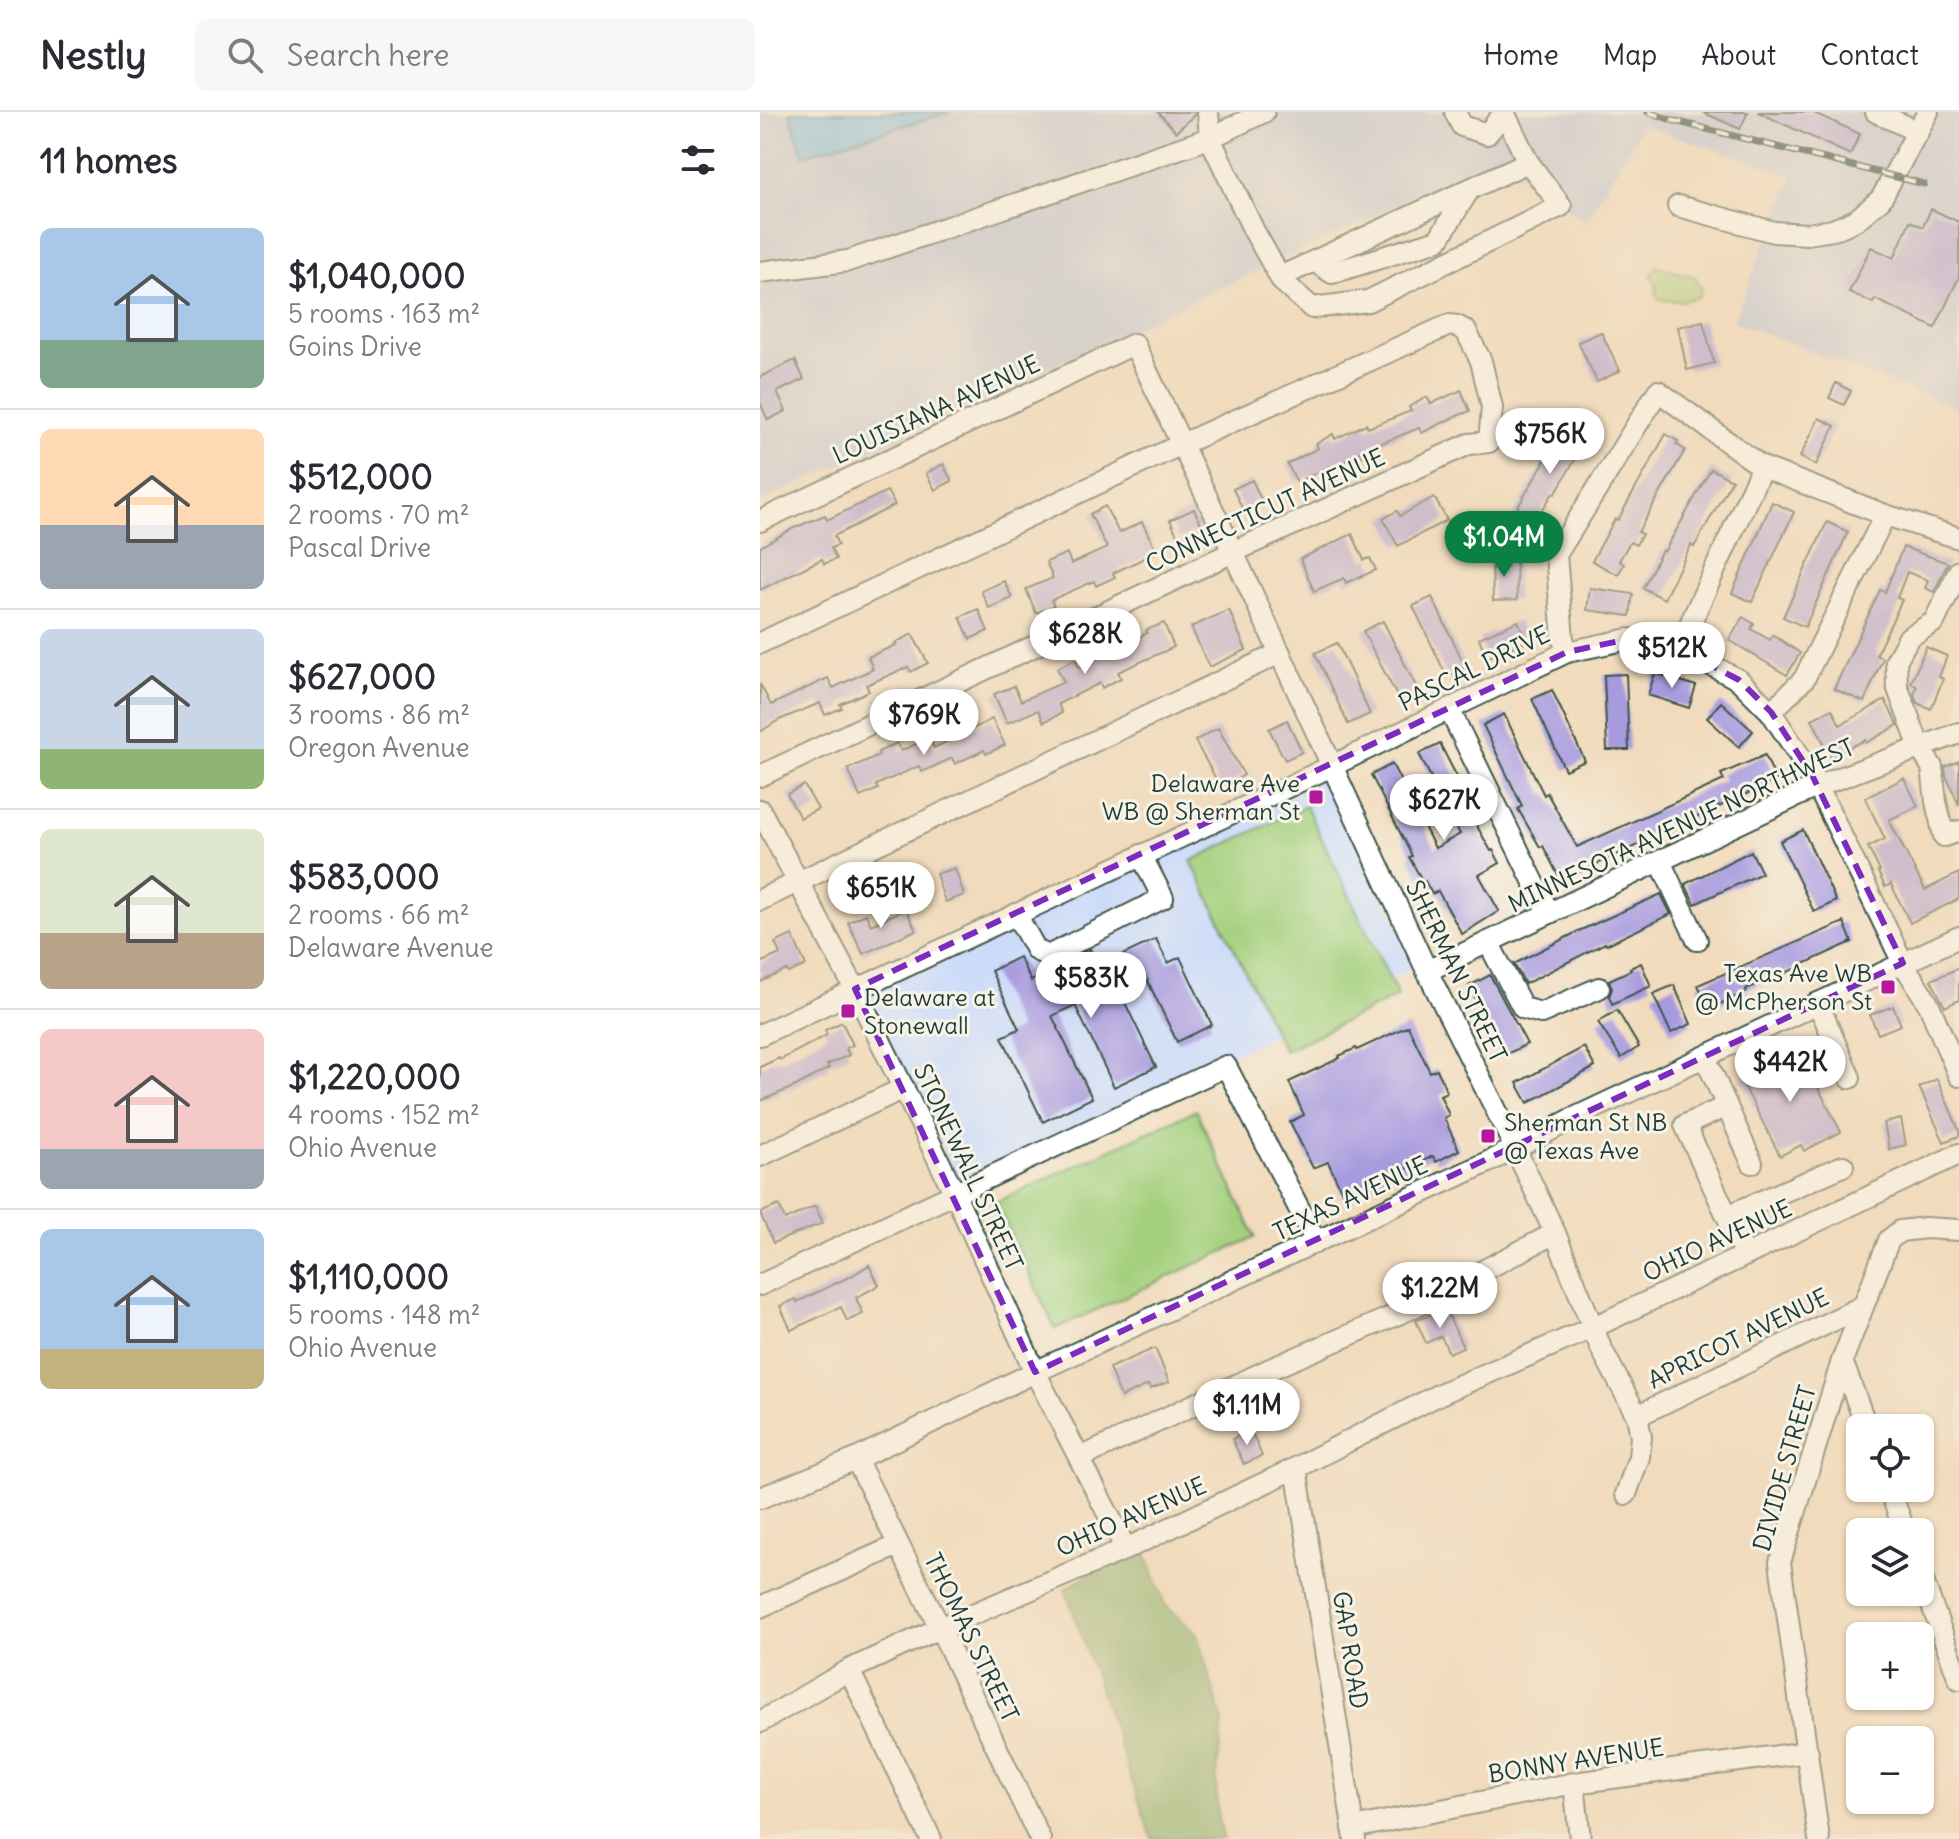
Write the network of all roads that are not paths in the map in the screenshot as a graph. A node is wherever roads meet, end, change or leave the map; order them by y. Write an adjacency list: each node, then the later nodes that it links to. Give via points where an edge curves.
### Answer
1 (1208, 112): 8 (street)
2 (1264, 112): 8 (street)
3 (1455, 112): 6 (street, via 1462,126 1487,134)
4 (1876, 112): 7 (street)
5 (1928, 112): 7 (street)
6 (1504, 113): 9 (street)
7 (1918, 132): 11 (street, via 1881,199 1856,220 1833,230 1774,232)
8 (1210, 138): 13 (street, via 848,261); 14 (street)
9 (1528, 162): 10 (street); 14 (street, via 1561,206 1368,301 1312,308)
10 (1469, 190): 12 (street); 12 (street, via 1438,240 1332,273)
11 (1678, 206)
12 (1314, 261): 14 (street)
13 (760, 272)
14 (1280, 277)
15 (1134, 344): 16 (street, SHERMAN STREET); 19 (street, LOUISIANA AVENUE)
16 (1182, 444): 21 (street, SHERMAN STREET); 21 (street, CONNECTICUT AVENUE, via 1449,325 1466,331 1481,361 1492,407 1489,442 1469,444); 23 (street)
17 (1762, 467): 18 (street); 24 (street); 25 (street, via 1658,391 1556,555)
18 (1885, 515): 20 (street); 28 (street, via 1804,679)
19 (760, 521)
20 (1959, 538)
21 (1233, 552): 26 (street, SHERMAN STREET); 32 (street, CONNECTICUT AVENUE)
22 (1959, 571): 30 (street, via 1934,622 1909,637 1896,661 1897,686)
23 (760, 643)
24 (1679, 648): 25 (street, PASCAL DRIVE, via 1629,639); 28 (street, PASCAL DRIVE, via 1739,680)
25 (1567, 652): 27 (street, PASCAL DRIVE)
26 (1280, 653): 31 (street, SHERMAN STREET); 38 (street)
27 (1449, 709): 31 (street, PASCAL DRIVE); 40 (street)
28 (1771, 712): 33 (street, PASCAL DRIVE)
29 (1959, 733): 30 (street, MINNESOTA AVENUE NORTHWEST)
30 (1920, 748): 33 (street, MINNESOTA AVENUE NORTHWEST); 35 (street, via 1932,767 1944,836)
31 (1332, 766): 36 (street, PASCAL DRIVE); 46 (street, SHERMAN STREET)
32 (760, 776)
33 (1818, 786): 37 (street, MINNESOTA AVENUE NORTHWEST); 45 (street, PASCAL DRIVE)
34 (760, 810): 38 (street, STONEWALL STREET)
35 (1959, 831)
36 (1141, 855): 41 (street, PASCAL DRIVE); 41 (street, via 1163,898 1048,956 1036,950)
37 (1660, 861): 40 (street, MINNESOTA AVENUE NORTHWEST); 43 (street)
38 (798, 882): 39 (street); 48 (street, STONEWALL STREET)
39 (760, 900)
40 (1549, 913): 44 (street, MINNESOTA AVENUE NORTHWEST)
41 (1016, 914): 48 (street, PASCAL DRIVE)
42 (1959, 937): 45 (street, TEXAS AVENUE)
43 (1697, 940)
44 (1488, 942): 46 (street, MINNESOTA AVENUE NORTHWEST); 47 (street, via 1523,1008 1541,1013)
45 (1903, 963): 49 (street, TEXAS AVENUE); 52 (street, PASCAL DRIVE, via 1929,1005)
46 (1427, 971): 56 (street, SHERMAN STREET)
47 (1599, 988)
48 (855, 989): 50 (street, PASCAL DRIVE); 54 (street, STONEWALL STREET)
49 (1818, 1003): 51 (street, TEXAS AVENUE); 53 (street)
50 (760, 1035)
51 (1705, 1057): 55 (street); 56 (street, TEXAS AVENUE)
52 (1959, 1076)
53 (1850, 1078)
54 (904, 1088): 58 (street); 61 (street, STONEWALL STREET)
55 (1727, 1106): 59 (street); 62 (street, via 1685,1125)
56 (1515, 1148): 64 (street, SHERMAN STREET); 65 (street, TEXAS AVENUE)
57 (1959, 1154): 66 (street, OHIO AVENUE)
58 (760, 1156)
59 (1752, 1163)
60 (1843, 1166): 62 (street)
61 (955, 1194): 65 (street, via 1226,1066); 67 (street); 71 (street, STONEWALL STREET)
62 (1727, 1216): 66 (street)
63 (1959, 1230): 68 (street, DIVIDE STREET, via 1900,1231 1889,1240)
64 (1555, 1233): 69 (street, SHERMAN STREET); 74 (street, via 1412,1308)
65 (1315, 1243): 71 (street, TEXAS AVENUE)
66 (1745, 1255): 69 (street, OHIO AVENUE)
67 (760, 1285)
68 (1863, 1306): 70 (street, DIVIDE STREET); 73 (street, APRICOT AVENUE)
69 (1592, 1328): 73 (street, SHERMAN STREET); 76 (street, OHIO AVENUE, via 1442,1393)
70 (1842, 1361): 72 (street); 87 (street, DIVIDE STREET, via 1780,1562)
71 (1035, 1372): 74 (street, STONEWALL STREET); 75 (street, TEXAS AVENUE)
72 (1862, 1414)
73 (1637, 1416): 77 (street, SHERMAN STREET, via 1639,1457)
74 (1080, 1458): 80 (street, STONEWALL STREET)
75 (856, 1459): 78 (street, TEXAS AVENUE); 79 (street, THOMAS STREET)
76 (1296, 1468): 80 (street, OHIO AVENUE); 89 (street, GAP ROAD)
77 (1626, 1494)
78 (760, 1498)
79 (898, 1545): 82 (street); 83 (street, THOMAS STREET)
80 (1126, 1549): 83 (street, OHIO AVENUE)
81 (1932, 1606): 85 (street)
82 (760, 1607)
83 (940, 1628): 84 (street, OHIO AVENUE); 91 (street, THOMAS STREET)
84 (849, 1670): 86 (street, OHIO AVENUE); 90 (street)
85 (1959, 1679)
86 (760, 1722)
87 (1808, 1752): 88 (street, BONNY AVENUE); 93 (street, DIVIDE STREET)
88 (1574, 1783): 89 (street, BONNY AVENUE); 92 (street)
89 (1354, 1834)
90 (931, 1839)
91 (1040, 1839)
92 (1580, 1839)
93 (1819, 1839)

